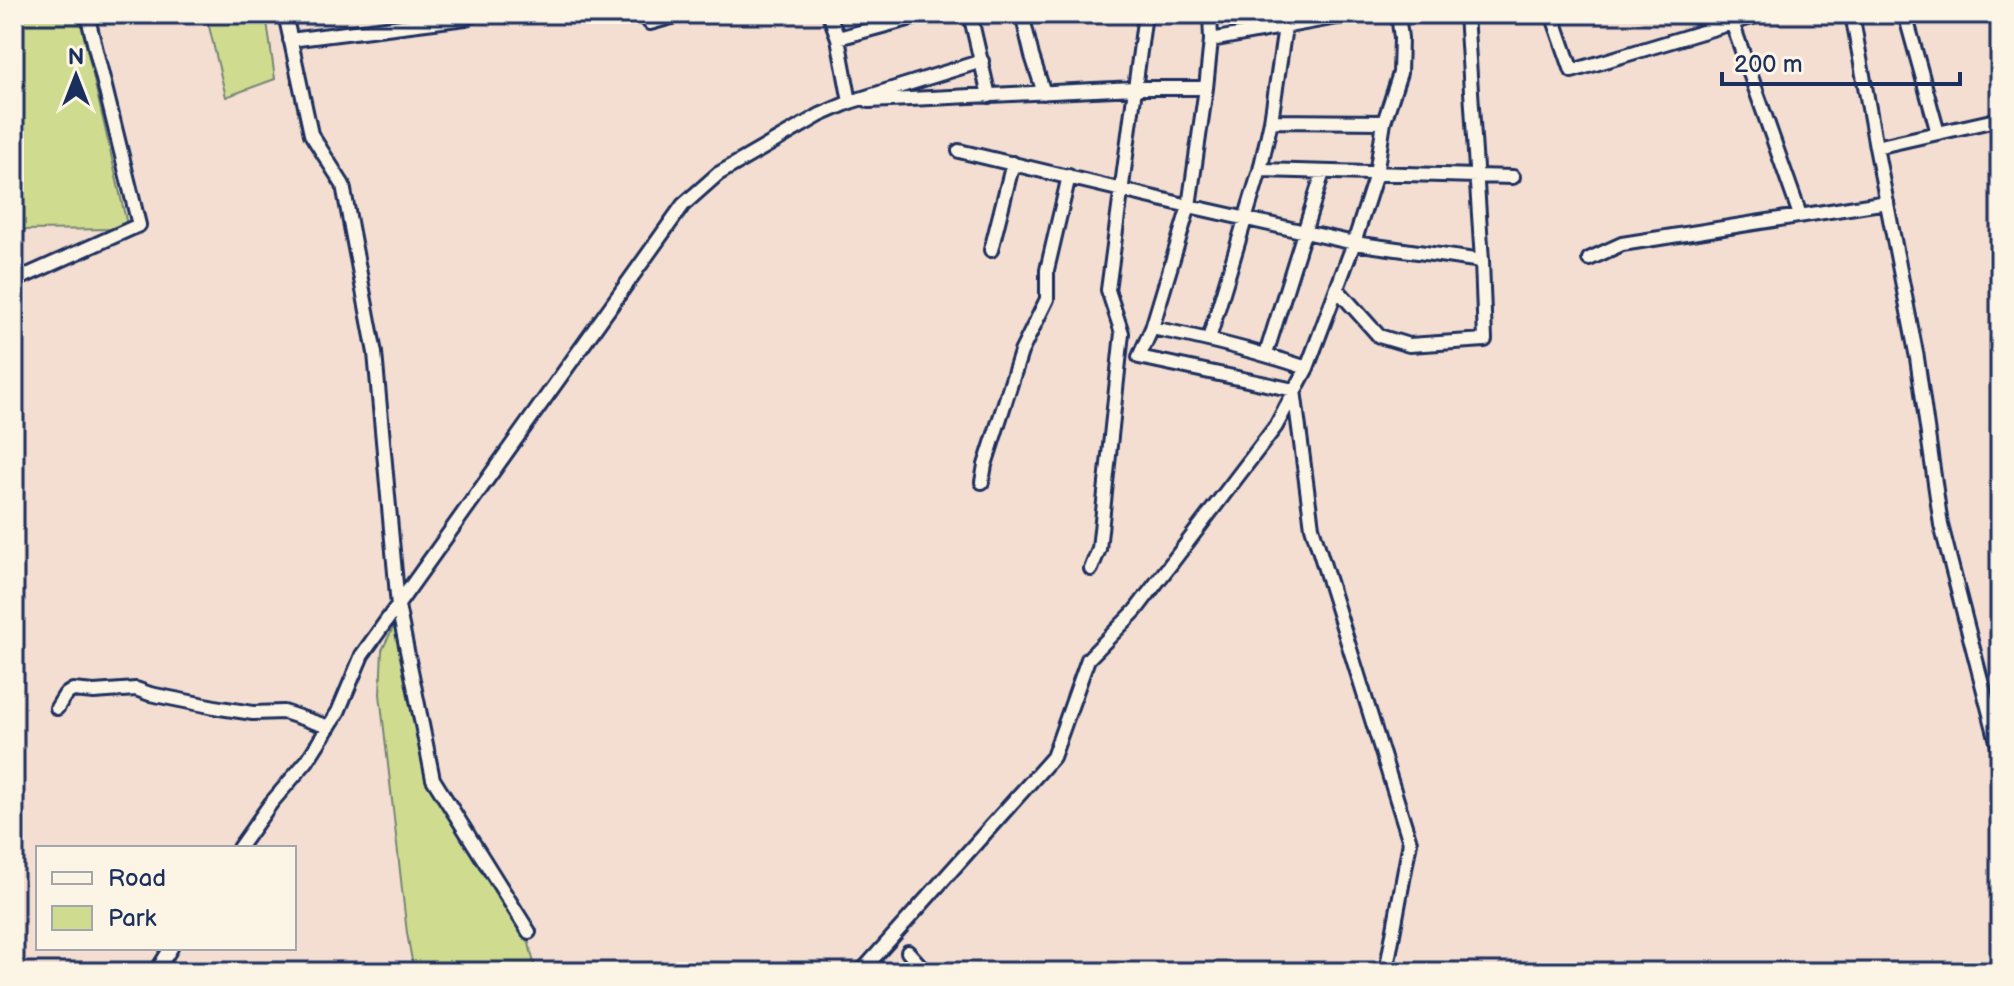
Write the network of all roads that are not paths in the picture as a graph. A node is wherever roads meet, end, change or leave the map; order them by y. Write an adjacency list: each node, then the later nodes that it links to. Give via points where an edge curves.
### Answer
1 (87, 14): 53 (street, via 139,225)
2 (285, 14): 22 (street)
3 (474, 14): 22 (street)
4 (682, 14): 18 (street)
5 (829, 14): 21 (street)
6 (927, 14): 21 (street)
7 (970, 14): 24 (street)
8 (1022, 14): 27 (street)
9 (1145, 14): 25 (street)
10 (1210, 14): 23 (street)
11 (1354, 14): 20 (street)
12 (1398, 14): 32 (street, via 1400,73)
13 (1466, 14): 40 (street)
14 (1552, 14): 19 (street, via 1572,71)
15 (1762, 14): 19 (street)
16 (1852, 14): 34 (street)
17 (1905, 14): 33 (street)
18 (647, 17)
19 (1731, 19): 46 (street)
20 (1283, 21): 23 (street); 31 (street)
21 (838, 38): 29 (street)
22 (290, 40): 62 (street, via 311,134 343,185 375,353)
23 (1211, 40): 26 (street)
24 (982, 61): 28 (street); 29 (street)
25 (1135, 88): 26 (street); 27 (street); 43 (street)
26 (1206, 88): 45 (street)
27 (1044, 93): 28 (street)
28 (989, 96): 29 (street)
29 (850, 102): 62 (street, via 718,174 683,205)
30 (2000, 119): 33 (street)
31 (1271, 121): 32 (street); 37 (street)
32 (1384, 122): 39 (street)
33 (1938, 133): 34 (street)
34 (1876, 147): 44 (street)
35 (959, 151): 36 (street)
36 (1013, 163): 41 (street); 50 (street)
37 (1260, 170): 38 (street); 47 (street)
38 (1323, 172): 39 (street); 48 (street)
39 (1376, 174): 40 (street); 49 (street)
40 (1477, 175): 42 (street); 52 (street)
41 (1069, 176): 43 (street); 60 (street, via 1047,270 1047,299 1021,352)
42 (1513, 177)
43 (1121, 188): 45 (street); 61 (street, via 1108,290 1122,333 1099,549)
44 (1887, 202): 46 (street); 65 (street, via 1941,525)
45 (1189, 206): 47 (street); 55 (street)
46 (1800, 215): 51 (street, via 1622,244)
47 (1246, 217): 48 (street); 56 (street)
48 (1306, 231): 49 (street); 57 (street)
49 (1354, 243): 52 (street); 54 (street)
50 (991, 250)
51 (1589, 259)
52 (1482, 261): 54 (street, via 1485,340 1409,345 1379,336)
53 (14, 281)
54 (1337, 289): 58 (street)
55 (1152, 328): 56 (street); 59 (street, via 1139,357)
56 (1209, 339): 57 (street)
57 (1266, 354): 58 (street)
58 (1307, 368): 59 (street)
59 (1294, 390): 71 (street, via 1276,426 1135,611 1088,659 1053,757); 73 (street, via 1312,527 1410,842)
60 (982, 482)
61 (1091, 569)
62 (398, 606): 64 (street, via 362,655); 67 (street, via 433,779)
63 (57, 708): 64 (street, via 73,690 136,689 220,708 284,712)
64 (329, 727): 66 (street)
65 (2000, 753)
66 (240, 846)
67 (529, 932)
68 (170, 950): 70 (street)
69 (908, 952): 72 (street)
70 (156, 972)
71 (861, 972)
72 (926, 972)
73 (1386, 972)

